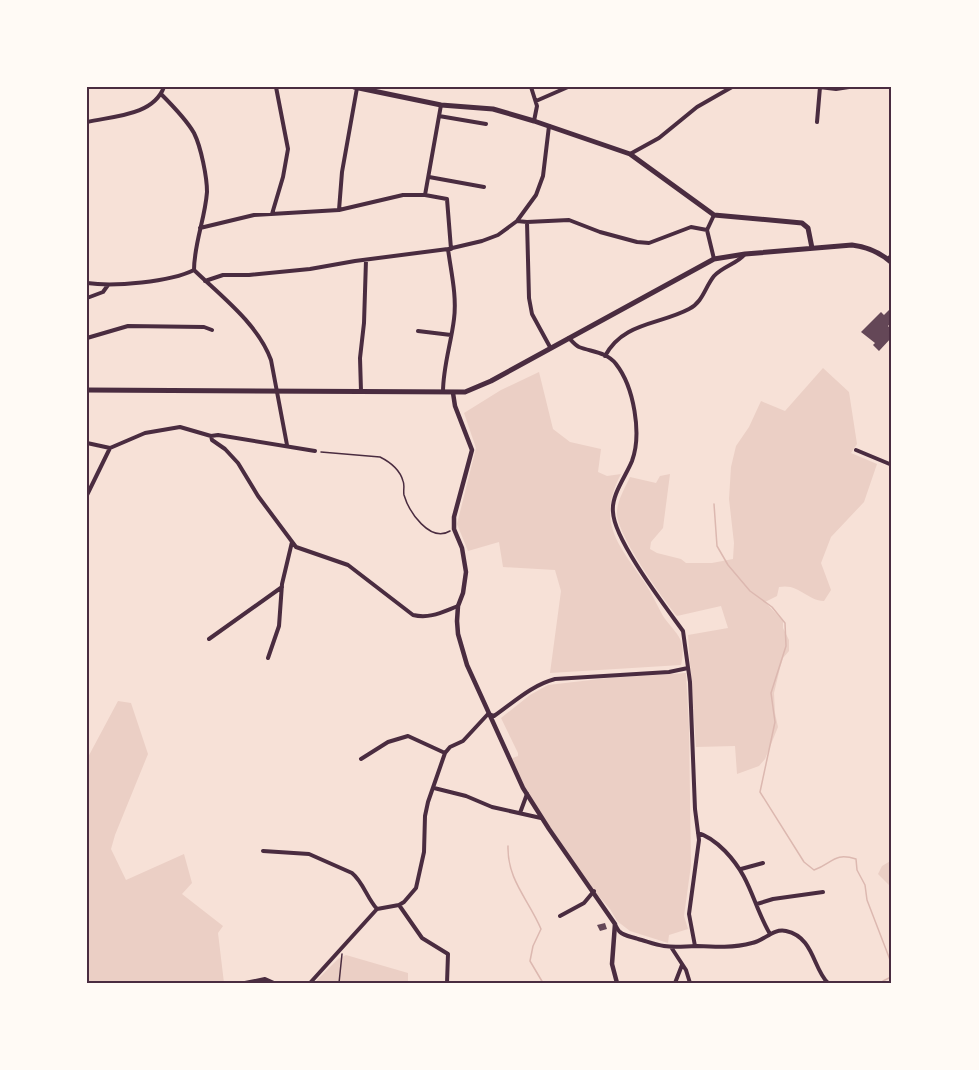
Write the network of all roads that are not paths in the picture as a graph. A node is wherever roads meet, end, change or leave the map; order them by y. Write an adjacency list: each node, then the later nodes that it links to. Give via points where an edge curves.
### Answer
1 (164, 87): 11 (street)
2 (276, 87): 25 (street, via 288,149)
3 (356, 87): 13 (main road); 24 (street)
4 (531, 87): 12 (street)
5 (568, 87): 12 (street)
6 (719, 87): 9 (street)
7 (819, 87): 10 (street); 17 (street)
8 (849, 87): 10 (street)
9 (730, 88): 20 (street)
10 (836, 88)
11 (161, 94): 16 (street, via 140,111); 29 (street, via 194,134 201,156 207,192)
12 (536, 100): 15 (street)
13 (441, 105): 14 (street); 15 (main road, via 493,109)
14 (439, 116): 18 (street); 21 (street)
15 (534, 121): 19 (main road)
16 (87, 122)
17 (817, 122)
18 (486, 124)
19 (549, 126): 20 (main road); 27 (street, via 543,176 536,195)
20 (630, 154): 26 (main road)
21 (429, 177): 22 (street); 23 (street)
22 (484, 187)
23 (425, 195): 24 (street, via 403,195); 32 (street, via 447,199)
24 (339, 210): 25 (street)
25 (272, 214): 29 (street)
26 (714, 215): 30 (street); 31 (main road, via 799,222 808,228)
27 (517, 221): 28 (street); 32 (street, via 498,235)
28 (527, 222): 30 (street, via 569,220 649,243 692,227); 47 (street, via 529,298 532,314)
29 (200, 228): 37 (street)
30 (707, 230): 34 (street)
31 (812, 248): 33 (main road); 35 (main road, via 866,247)
32 (449, 249): 36 (street); 44 (street, via 455,300)
33 (745, 254): 34 (main road); 48 (street, via 713,277 691,308 628,331)
34 (714, 259): 46 (main road)
35 (891, 259)
36 (366, 260): 38 (street, via 310,269 223,275); 51 (street)
37 (194, 270): 38 (street); 40 (street, via 181,276)
38 (206, 281): 50 (street, via 268,351)
39 (87, 282): 40 (street)
40 (108, 285): 41 (street, via 103,292)
41 (87, 298)
42 (212, 330): 45 (street, via 128,326)
43 (418, 331): 44 (street)
44 (452, 335): 52 (street)
45 (87, 338)
46 (568, 338): 47 (main road); 48 (street)
47 (550, 347): 53 (main road, via 477,388)
48 (605, 356): 67 (street, via 616,363 626,383 638,432 633,458 612,512 618,531 683,631)
49 (87, 390): 50 (main road)
50 (277, 392): 51 (main road); 56 (street)
51 (361, 392): 52 (main road)
52 (443, 393): 53 (main road)
53 (453, 393): 64 (street, via 472,450 454,517 465,573)
54 (211, 436): 56 (street); 57 (street, via 180,427 165,428); 62 (street, via 238,463)
55 (87, 443): 57 (street)
56 (286, 445): 59 (street)
57 (110, 448): 61 (street)
58 (856, 450): 60 (street)
59 (315, 451)
60 (892, 465)
61 (87, 495)
62 (292, 542): 63 (street); 64 (street, via 296,547 348,565 413,615 433,616)
63 (282, 587): 65 (street); 66 (street, via 279,626)
64 (458, 606): 68 (street, via 459,634 467,664)
65 (209, 639)
66 (268, 658)
67 (688, 668): 68 (street, via 555,679 543,682 494,716); 75 (street)
68 (488, 714): 69 (street, via 463,741); 72 (street)
69 (445, 753): 70 (street, via 408,736 388,742); 71 (street)
70 (361, 759)
71 (434, 788): 73 (street); 82 (street, via 425,816 419,879 416,888)
72 (527, 794): 73 (street); 74 (street)
73 (520, 813): 74 (street)
74 (542, 818): 79 (street)
75 (698, 833): 78 (street, via 709,836); 87 (street, via 689,914)
76 (263, 851): 83 (street, via 315,856 352,873)
77 (763, 863): 78 (street)
78 (741, 869): 81 (street)
79 (594, 891): 84 (street, via 584,903); 85 (street)
80 (823, 892): 81 (street)
81 (757, 904): 86 (street)
82 (399, 905): 83 (street); 93 (street, via 422,938 448,954)
83 (377, 909): 92 (street)
84 (560, 916)
85 (615, 924): 88 (street, via 620,932); 94 (street, via 612,964)
86 (770, 934): 87 (street, via 744,945); 97 (street, via 786,931 801,940 814,954)
87 (695, 946): 88 (street)
88 (671, 947): 89 (street)
89 (682, 965): 95 (street); 96 (street)
90 (245, 983): 91 (street, via 265,979)
91 (274, 983)
92 (310, 983)
93 (447, 983)
94 (617, 983)
95 (675, 983)
96 (690, 983)
97 (828, 983)

